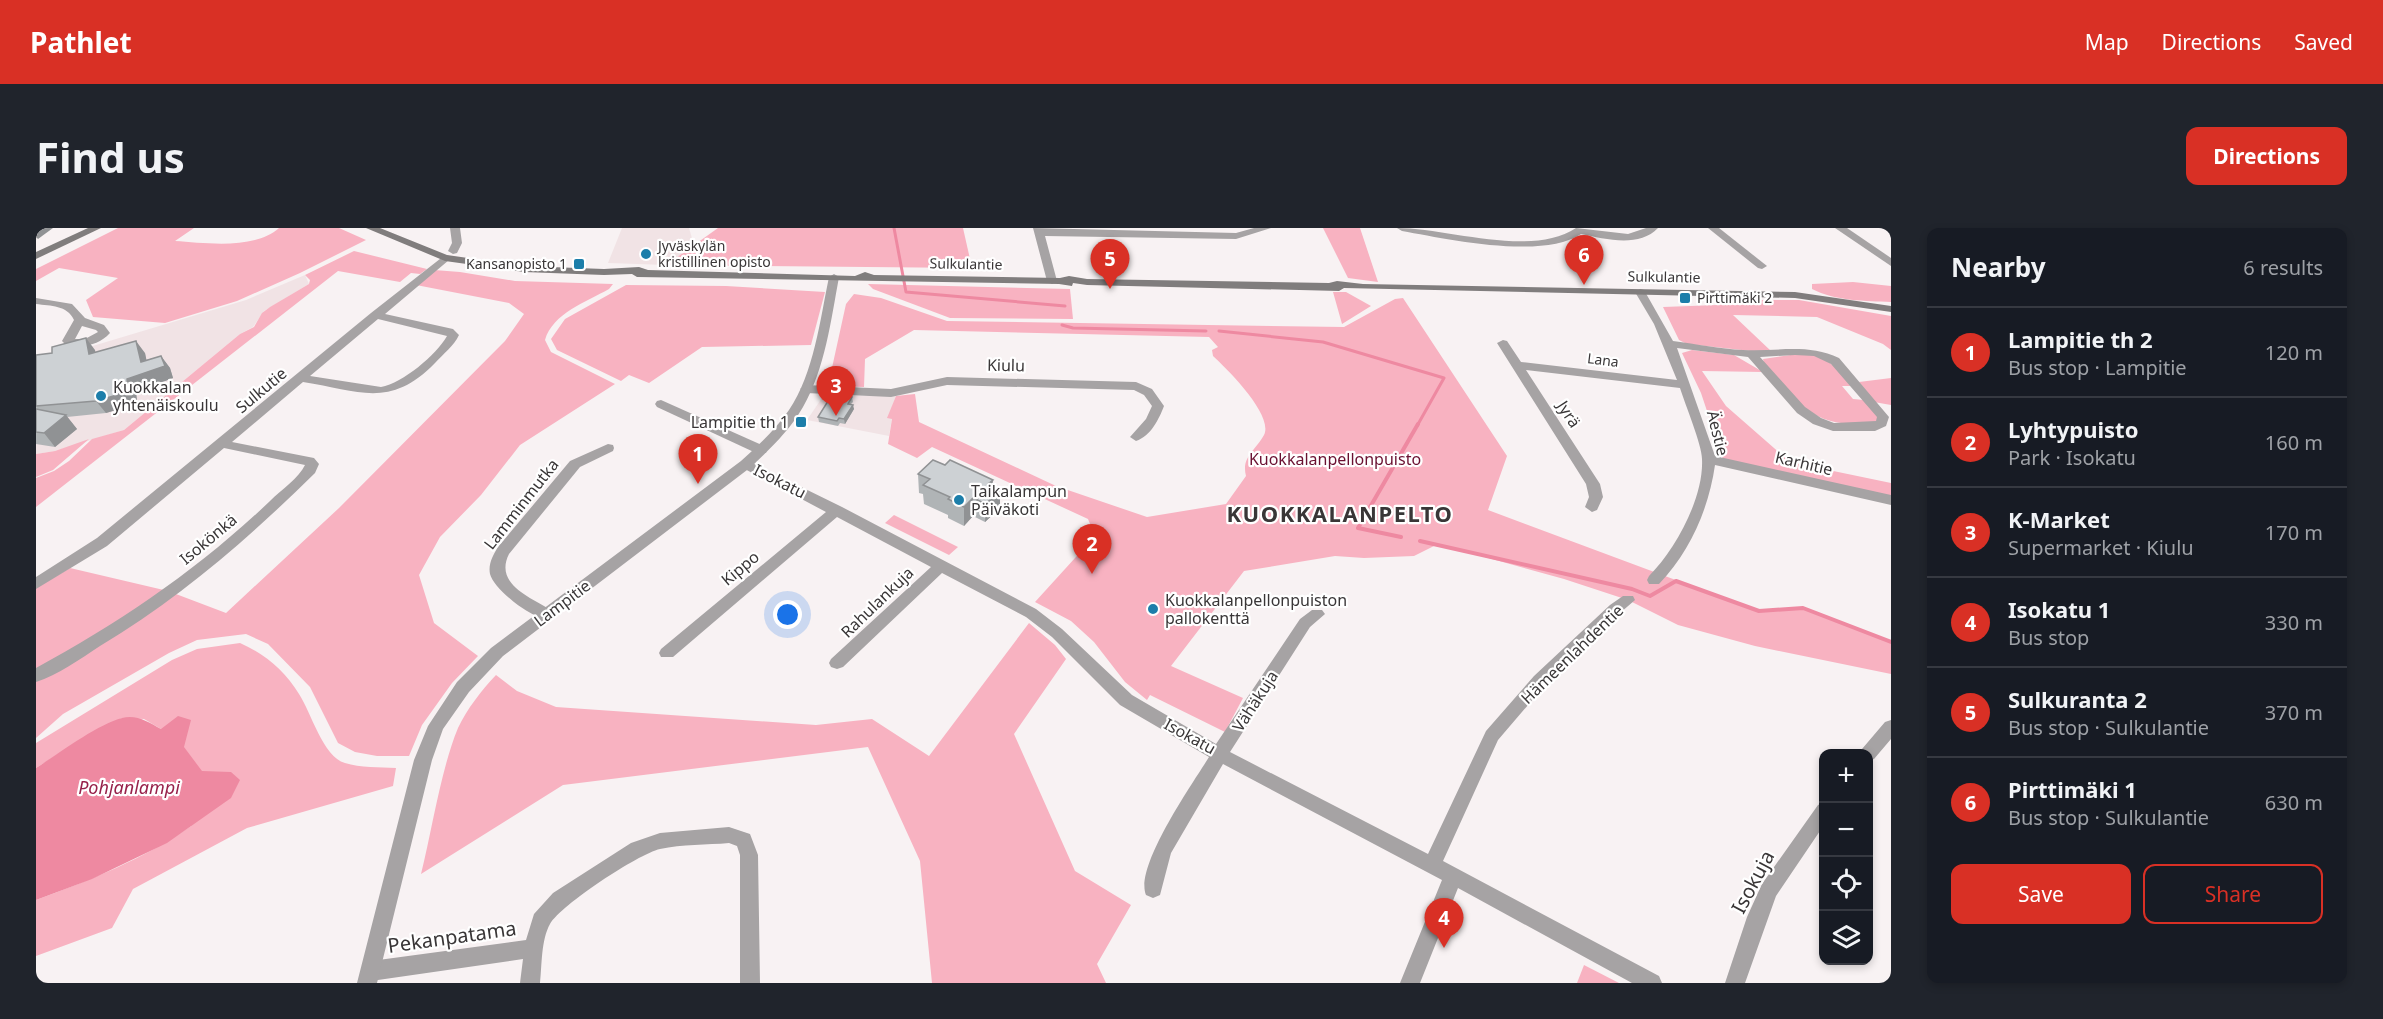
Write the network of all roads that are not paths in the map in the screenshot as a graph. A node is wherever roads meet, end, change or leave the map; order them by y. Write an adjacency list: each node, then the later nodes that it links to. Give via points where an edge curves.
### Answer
1 (96, 228): 10 (main road)
2 (371, 228): 13 (main road, Sulkulantie, via 429,252)
3 (455, 228): 13 (street, via 458,243)
4 (1266, 228): 12 (street, via 1236,236)
5 (1402, 228): 9 (street, via 1527,244 1551,242)
6 (1653, 228): 9 (street, via 1637,236 1619,237)
7 (1713, 228): 16 (street)
8 (1840, 228): 15 (street)
9 (1582, 229)
10 (87, 230): 14 (main road)
11 (1038, 231): 12 (street); 18 (street)
12 (1149, 231)
13 (449, 254): 17 (main road, Sulkulantie, via 477,264 611,274); 22 (street, Sulkutie)
14 (36, 256)
15 (1891, 263)
16 (1762, 266)
17 (837, 277): 18 (main road, Sulkulantie); 30 (street, Lampitie)
18 (1056, 281): 19 (main road, Sulkulantie)
19 (1640, 292): 21 (main road, Sulkulantie, via 1795,295); 25 (street, Äestie)
20 (36, 301): 23 (street, via 72,306)
21 (1891, 309)
22 (375, 315): 28 (street, Sulkutie); 28 (street, via 453,335 405,383 394,389 381,391)
23 (80, 320): 23 (street, via 68,341 78,345 104,333 100,327)
24 (1503, 343): 27 (street, Jyrä)
25 (1669, 344): 26 (street); 29 (street, Äestie)
26 (1751, 354): 26 (street, via 1801,350 1835,361 1883,417 1882,423 1875,427 1833,427 1817,421 1801,410)
27 (1518, 365): 29 (street, Lana); 39 (street, Jyrä, via 1593,484 1596,497)
28 (302, 378): 33 (street, Sulkutie)
29 (1685, 385): 36 (street, Äestie)
30 (806, 389): 32 (street, Kiulu, via 898,392 936,381 1136,386 1148,392 1158,406 1147,429); 35 (street, Lampitie, via 797,408)
31 (661, 404): 35 (street)
32 (1136, 436)
33 (223, 444): 43 (street, Sulkutie, via 102,542); 49 (street, Isokönkä, via 312,464 252,526 210,562 152,606)
34 (608, 448): 45 (street, Lamminmutka, via 575,464 503,551 497,564 503,585)
35 (761, 450): 37 (street, Lampitie)
36 (1709, 459): 38 (street, Karhitie); 42 (street, Äestie, via 1698,508 1669,565)
37 (746, 464): 40 (street, Isokatu); 45 (street, Lampitie)
38 (1891, 500)
39 (1592, 507)
40 (837, 510): 41 (street, Isokatu); 47 (street, Kippo)
41 (941, 566): 48 (street, Rahulankuja); 52 (street, Isokatu, via 1031,613 1126,700)
42 (1654, 580)
43 (36, 584)
44 (1628, 600): 54 (street, Hämeenlahdentie, via 1540,680 1492,736)
45 (546, 614): 58 (street, Lampitie, via 497,652 463,687 436,726 423,760)
46 (1317, 615): 52 (street, Vähäkuja, via 1305,623)
47 (667, 653)
48 (837, 663)
49 (36, 675)
50 (1891, 727): 51 (street)
51 (1873, 749)
52 (1220, 753): 54 (street, Isokatu); 56 (street, Vähäkuja, via 1162,851)
53 (1819, 817): 63 (street, Isokuja, via 1769,890)
54 (1432, 865): 55 (street, Isokatu)
55 (1453, 876): 61 (street); 62 (street, Isokatu)
56 (1153, 889)
57 (534, 948): 58 (street, Pekanpatama); 59 (street); 60 (street, Pekanpatama, via 541,920 560,899 637,849 660,841 729,835 744,840 749,855)
58 (369, 977)
59 (530, 983)
60 (750, 983)
61 (1410, 983)
62 (1652, 983)
63 (1735, 983)

